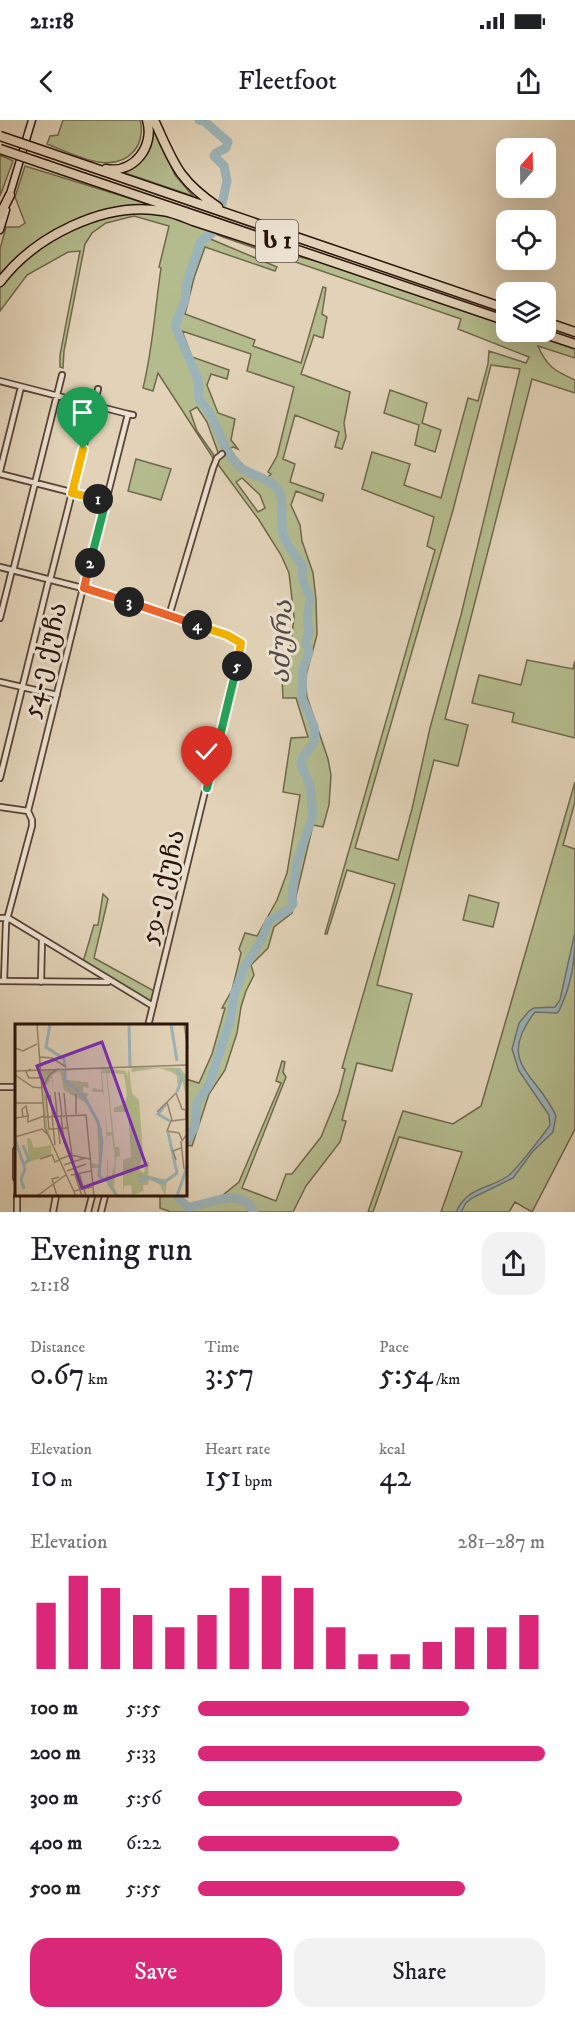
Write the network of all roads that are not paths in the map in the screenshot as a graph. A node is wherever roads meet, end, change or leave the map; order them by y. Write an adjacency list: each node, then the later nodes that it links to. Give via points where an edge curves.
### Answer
1 (32, 120): 7 (main road)
2 (147, 120): 6 (highway, via 150,129 146,151 129,165 113,170)
3 (154, 120): 8 (highway, via 179,173 200,195)
4 (0, 136): 6 (highway, ს 1, bridge)
5 (0, 149): 11 (highway, ს 1, bridge)
6 (81, 164): 8 (highway, ს 1)
7 (10, 195): 9 (highway); 10 (main road)
8 (226, 212): 13 (highway, ს 1)
9 (0, 215)
10 (0, 230)
11 (286, 244): 12 (highway, via 267,244 162,211 111,212 73,225 34,249); 14 (highway, ს 1)
12 (0, 282)
13 (496, 305)
14 (496, 317)
15 (556, 325): 16 (highway)
16 (575, 332)
17 (556, 338): 18 (highway)
18 (575, 344)
19 (62, 375): 23 (street)
20 (0, 381): 21 (street, 54-ე ქუჩა)
21 (21, 387): 23 (street, 54-ე ქუჩა); 26 (street)
22 (98, 389): 24 (street)
23 (57, 396): 24 (street, 54-ე ქუჩა); 27 (street)
24 (94, 405): 28 (street); 29 (street, 54-ე ქუჩა, via 130,414)
25 (222, 454): 34 (street, via 213,468)
26 (0, 473): 27 (street)
27 (35, 483): 28 (street); 31 (street)
28 (72, 493): 29 (street); 32 (street)
29 (106, 501): 33 (street, 54-ე ქუჩა)
30 (0, 567): 31 (street, 59-ე ქუჩა)
31 (13, 570): 32 (street, 59-ე ქუჩა); 35 (street)
32 (50, 580): 33 (street, 59-ე ქუჩა); 37 (street)
33 (84, 588): 34 (street, 59-ე ქუჩა); 38 (street, 54-ე ქუჩა)
34 (169, 616): 48 (street, 59-ე ქუჩა, via 227,635 242,646)
35 (0, 618)
36 (0, 682): 37 (street)
37 (22, 687): 38 (street); 39 (street)
38 (57, 695): 41 (street, 54-ე ქუჩა)
39 (0, 778)
40 (0, 807): 41 (street)
41 (28, 811): 43 (street, 54-ე ქუჩა, via 32,826)
42 (0, 918): 43 (street)
43 (8, 918): 44 (street); 45 (street, 54-ე ქუჩა)
44 (42, 939): 46 (street); 47 (street)
45 (2, 981): 46 (street)
46 (40, 982): 47 (street)
47 (110, 982): 48 (street)
48 (154, 1004): 49 (street)
49 (149, 1024)
50 (57, 1197): 53 (street)
51 (92, 1197): 54 (street)
52 (105, 1197): 55 (street)
53 (53, 1212)
54 (88, 1212)
55 (101, 1212)

